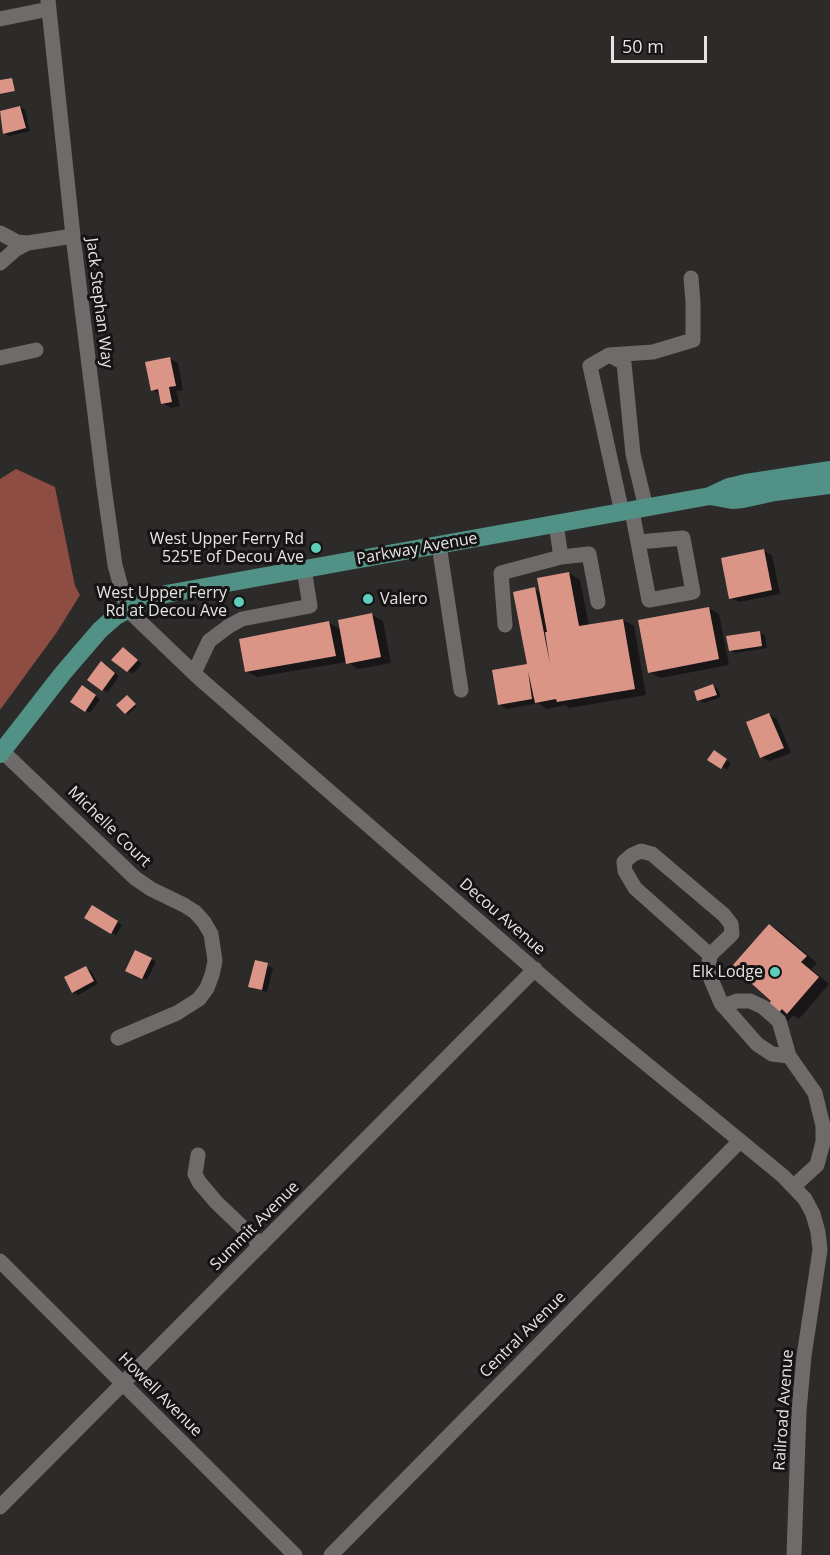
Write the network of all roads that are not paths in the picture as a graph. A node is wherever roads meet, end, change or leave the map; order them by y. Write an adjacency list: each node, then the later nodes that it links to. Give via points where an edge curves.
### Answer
1 (48, 4): 2 (street); 4 (street, Jack Stephan Way)
2 (0, 19)
3 (0, 233): 5 (street)
4 (73, 236): 5 (street); 21 (street, Jack Stephan Way, via 115,565)
5 (28, 243): 6 (street)
6 (0, 263)
7 (691, 278): 9 (street, via 693,340 653,352)
8 (36, 350): 10 (street)
9 (609, 355): 14 (street, via 624,363 633,454); 14 (street, via 590,366)
10 (0, 358)
11 (830, 470): 13 (main road, Parkway Avenue, via 746,483)
12 (830, 485): 13 (main road, Parkway Avenue, via 743,499)
13 (710, 496): 14 (main road, Parkway Avenue)
14 (633, 511): 15 (main road, Parkway Avenue); 16 (street)
15 (556, 524): 17 (main road, Parkway Avenue); 18 (street)
16 (639, 542): 16 (street, via 649,600 693,592 683,538)
17 (439, 545): 19 (main road, Parkway Avenue); 24 (street)
18 (561, 557): 20 (street, via 589,554); 22 (street, via 501,573)
19 (304, 569): 21 (main road, Parkway Avenue, via 166,594); 23 (street, via 310,606 242,619 229,626 210,640)
20 (598, 602)
21 (127, 609): 23 (street, Decou Avenue); 25 (main road, Parkway Avenue, via 100,630)
22 (505, 625)
23 (194, 673): 27 (street, Decou Avenue)
24 (461, 690)
25 (1, 753): 29 (street, Michelle Court, via 135,878 195,912 211,934 215,961 207,988 199,999 177,1013)
26 (710, 955): 26 (street, via 635,888 624,862 632,855 641,851 652,854 724,915 732,934); 28 (street, via 708,972)
27 (535, 969): 31 (street, Decou Avenue); 34 (street, Summit Avenue)
28 (723, 1006): 30 (street, via 757,1044 772,1054); 30 (street, via 750,1001 763,1007 779,1021)
29 (118, 1038)
30 (789, 1056): 33 (street, via 815,1093 823,1126 817,1165)
31 (740, 1141): 33 (street, Decou Avenue); 40 (street, Central Avenue)
32 (198, 1155): 34 (street, via 195,1174 199,1182)
33 (794, 1186): 36 (street, Decou Avenue, via 813,1214)
34 (261, 1245): 37 (street, Summit Avenue)
35 (0, 1262): 37 (street, Howell Avenue)
36 (819, 1268): 41 (street, Railroad Avenue, via 799,1412)
37 (123, 1384): 38 (street, Summit Avenue); 39 (street, Howell Avenue)
38 (0, 1507)
39 (295, 1555)
40 (331, 1555)
41 (794, 1555)

